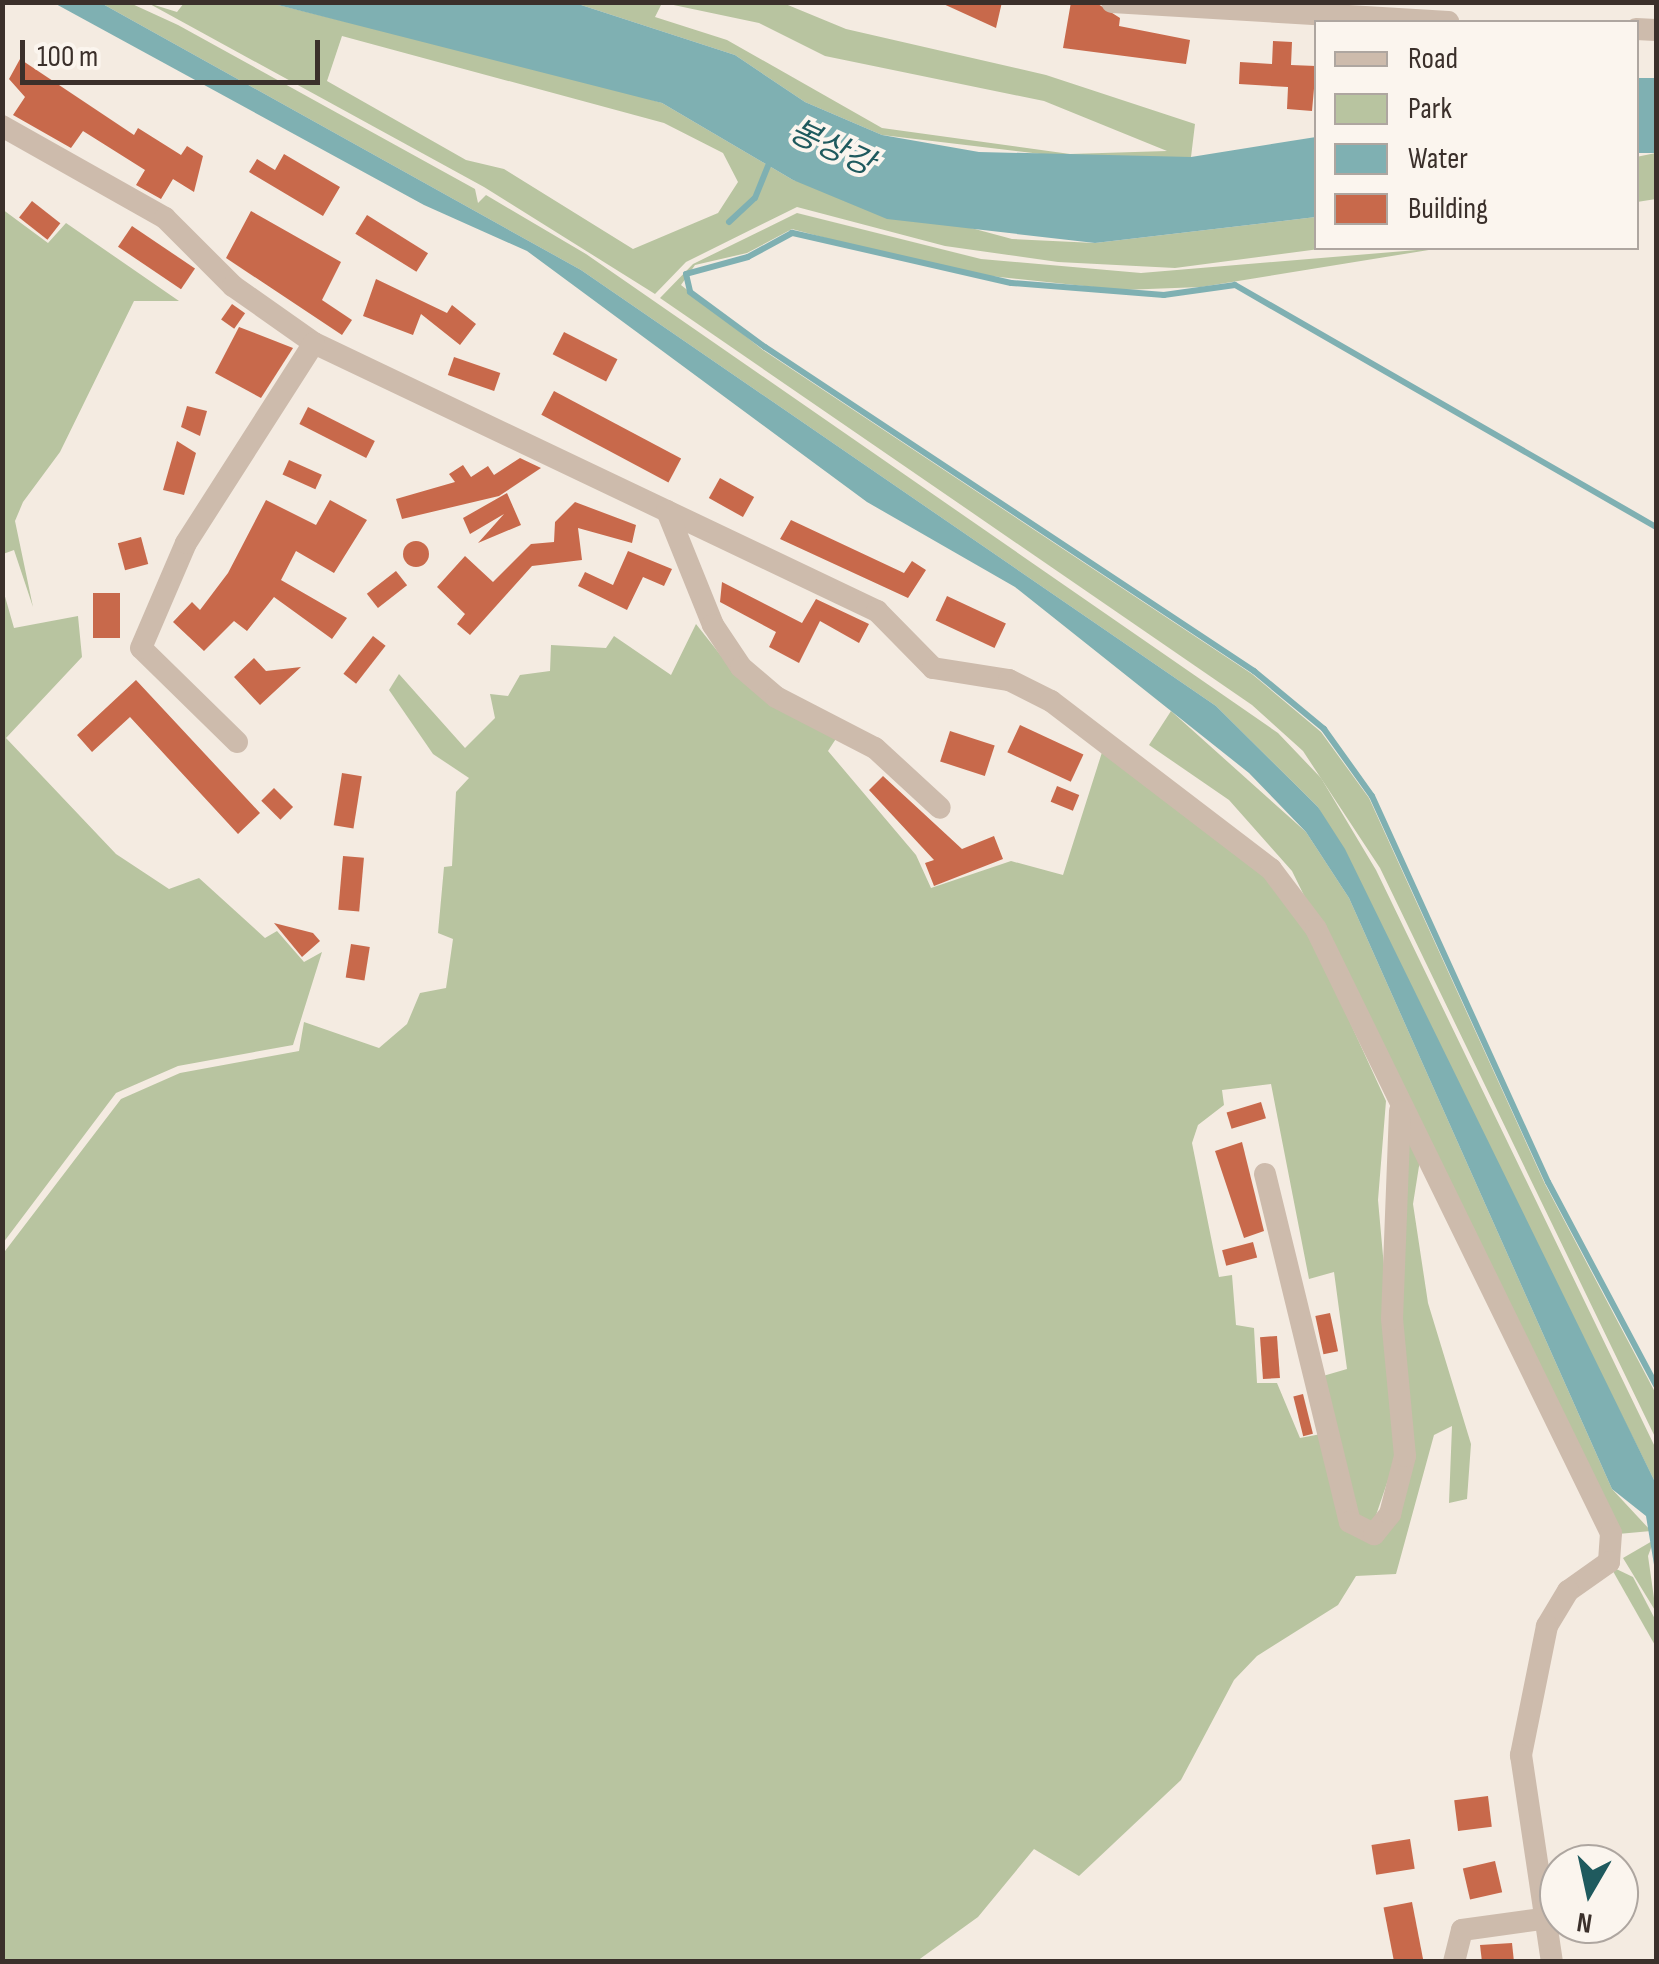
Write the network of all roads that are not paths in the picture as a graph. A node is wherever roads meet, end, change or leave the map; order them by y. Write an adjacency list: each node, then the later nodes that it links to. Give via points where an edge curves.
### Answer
1 (1112, 2): 2 (street)
2 (1414, 20)
3 (2, 126): 4 (street, via 165,218 233,286)
4 (314, 343): 5 (street, via 523,435); 6 (street, via 186,543 141,648)
5 (667, 511): 7 (street, via 713,625 741,667 776,697 874,748); 8 (street, via 877,611 933,668 1009,680 1051,701 1246,844 1316,929)
6 (238, 742)
7 (940, 808)
8 (1400, 1111): 9 (street, via 1392,1319 1405,1456 1390,1514 1374,1534 1350,1522); 10 (street, via 1488,1272 1613,1544 1609,1562 1554,1611 1534,1680 1522,1755)
9 (1265, 1174)
10 (1539, 1862)
11 (1539, 1919): 12 (street, via 1462,1930)
12 (1454, 1962)

